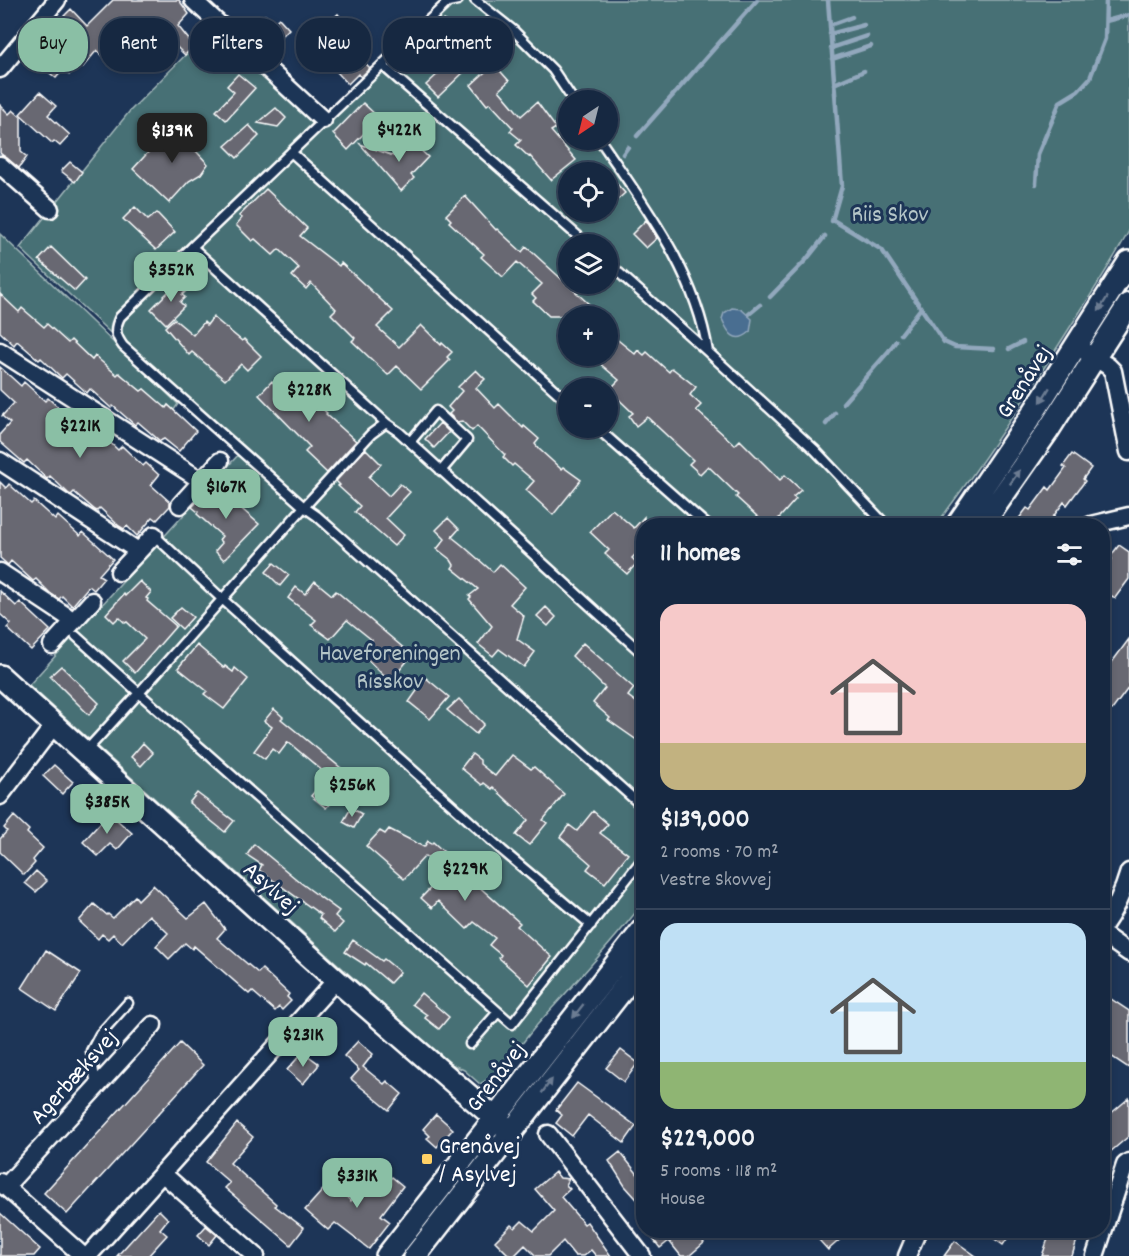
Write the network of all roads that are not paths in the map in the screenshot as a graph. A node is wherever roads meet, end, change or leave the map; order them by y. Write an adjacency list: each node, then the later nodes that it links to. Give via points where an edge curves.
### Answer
1 (57, 0): 6 (street)
2 (193, 0): 8 (street)
3 (458, 0): 5 (lane, via 448,2)
4 (475, 0): 7 (lane, via 514,31 553,70)
5 (382, 65): 8 (lane); 13 (lane)
6 (0, 69)
7 (566, 90)
8 (322, 120): 10 (lane)
9 (607, 150): 20 (lane, via 658,224 686,279 705,331)
10 (291, 152): 14 (lane); 22 (lane)
11 (0, 165): 12 (street)
12 (50, 208)
13 (576, 234)
14 (192, 247): 23 (lane); 32 (lane, via 120,317 115,326 116,336)
15 (1129, 262): 18 (street, Grenåvej, one-way to 18)
16 (618, 272): 20 (lane)
17 (1129, 304): 21 (street, Grenåvej)
18 (1076, 346): 21 (street); 36 (street, Grenåvej, one-way to 36)
19 (0, 351): 30 (street)
20 (708, 352): 35 (lane, via 815,450)
21 (1095, 357): 26 (street, via 1113,372); 37 (street, Grenåvej, one-way to 21)
22 (558, 393)
23 (386, 423): 25 (lane); 32 (lane, via 371,434)
24 (608, 438): 34 (lane)
25 (410, 442): 29 (lane); 29 (lane, via 436,411 467,440)
26 (1129, 452)
27 (0, 461): 40 (street)
28 (220, 461): 30 (street)
29 (441, 471): 47 (lane)
30 (202, 481): 31 (street)
31 (180, 505)
32 (304, 507): 43 (lane); 53 (lane)
33 (1129, 516): 38 (street)
34 (699, 518)
35 (879, 518)
36 (962, 518)
37 (987, 518)
38 (1110, 520)
39 (154, 535): 40 (street); 43 (lane)
40 (138, 551): 42 (street)
41 (0, 572): 45 (street)
42 (119, 572)
43 (221, 598): 49 (lane); 57 (lane)
44 (92, 601): 45 (street)
45 (75, 628): 46 (street); 49 (lane)
46 (52, 645)
47 (636, 648)
48 (0, 676): 50 (street, Asylvej)
49 (139, 693): 51 (lane); 64 (lane)
50 (54, 725): 51 (street, Asylvej); 52 (street)
51 (85, 753): 62 (street, Asylvej)
52 (0, 796)
53 (636, 801)
54 (636, 867): 57 (lane)
55 (1129, 872): 56 (street, via 1125,888)
56 (1110, 904)
57 (591, 925): 64 (lane, via 512,1024)
58 (636, 938): 68 (street, Grenåvej, one-way to 68)
59 (1110, 940): 60 (street)
60 (1129, 953)
61 (636, 972): 69 (street, Grenåvej, one-way to 61)
62 (336, 980): 68 (street, Asylvej); 72 (street, Agerbæksvej)
63 (128, 1003): 67 (lane, via 100,1034 91,1051)
64 (498, 1012): 66 (lane)
65 (153, 1025): 67 (street, Agerbæksvej)
66 (470, 1044)
67 (96, 1087): 73 (street, Agerbæksvej)
68 (494, 1118): 69 (street, Asylvej); 79 (street, Grenåvej)
69 (512, 1133): 80 (street, Grenåvej)
70 (548, 1134): 81 (street)
71 (1129, 1162): 74 (street)
72 (162, 1173): 77 (street, Agerbæksvej); 78 (street)
73 (3, 1184): 77 (street, Agerbæksvej)
74 (1110, 1210)
75 (915, 1238): 82 (street)
76 (1101, 1238): 83 (street)
77 (85, 1256)
78 (256, 1256)
79 (387, 1256)
80 (416, 1256)
81 (642, 1256)
82 (907, 1256)
83 (1095, 1256)

